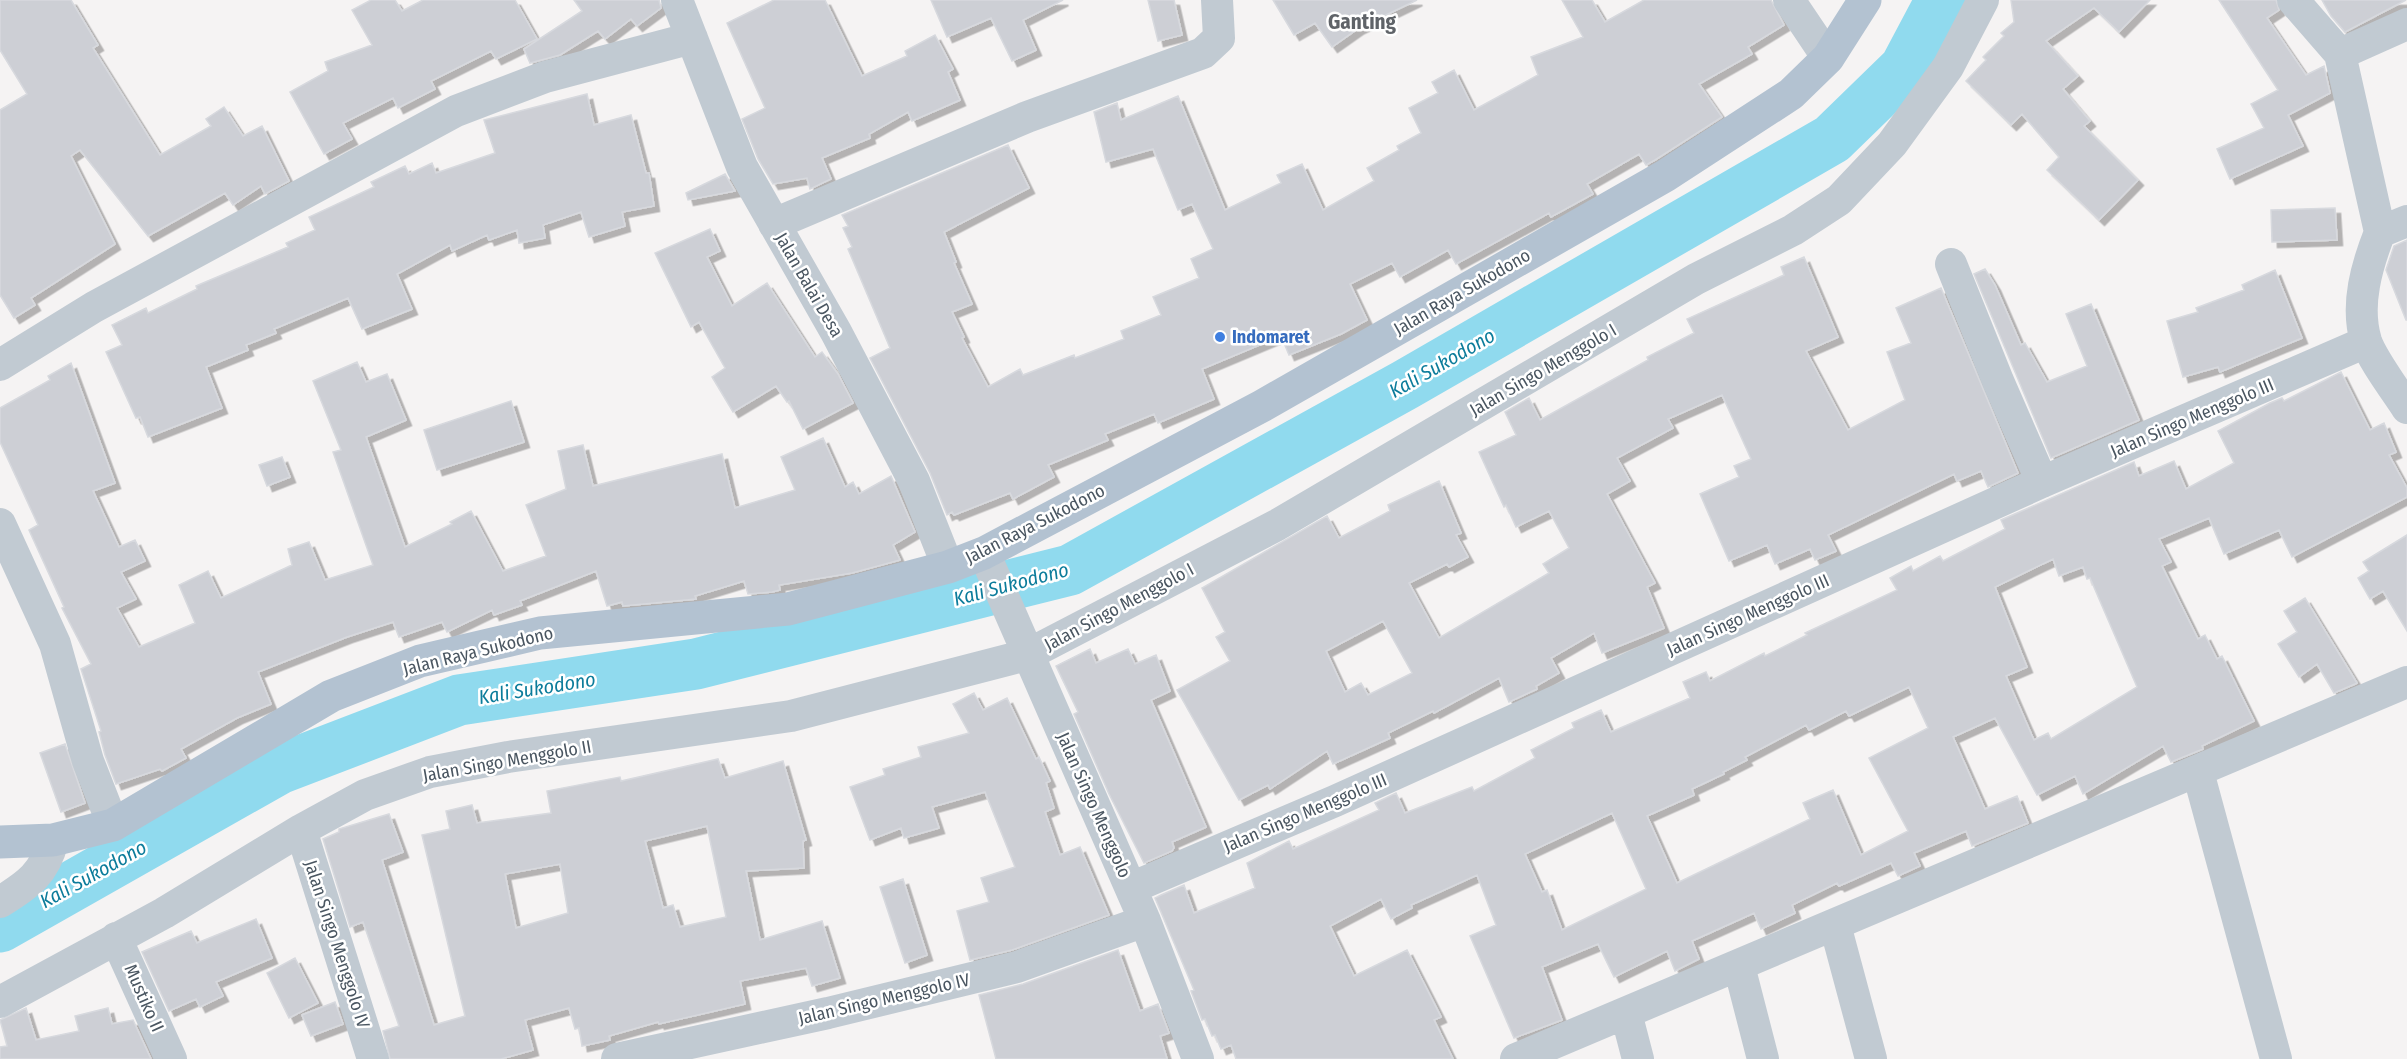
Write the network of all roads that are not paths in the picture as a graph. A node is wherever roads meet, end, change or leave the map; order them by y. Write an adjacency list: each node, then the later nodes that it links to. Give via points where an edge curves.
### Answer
1 (677, 0): 8 (street, Jalan Balai Desa)
2 (1217, 0): 11 (street, via 1219,38 1203,53 1027,117)
3 (1789, 0): 10 (street)
4 (1865, 0): 10 (main road, Jalan Raya Sukodono)
5 (1983, 0): 22 (street, Jalan Singo Menggolo I, via 1948,67 1892,144 1839,200 1793,230 1696,279 1277,525)
6 (2293, 0): 9 (street)
7 (2407, 24): 9 (street)
8 (692, 38): 11 (street, Jalan Balai Desa, via 742,166); 15 (street, via 545,77 456,111 114,296)
9 (2340, 54): 12 (street)
10 (1828, 58): 20 (main road, Jalan Raya Sukodono, via 1791,94 1665,176)
11 (774, 224): 21 (street, Jalan Balai Desa, via 914,481)
12 (2393, 226): 14 (street, via 2370,258 2363,291)
13 (1951, 264): 18 (street)
14 (2366, 342): 16 (street); 18 (street, Jalan Singo Menggolo III)
15 (0, 365)
16 (2397, 371): 17 (street)
17 (2407, 408)
18 (2042, 482): 29 (street, Jalan Singo Menggolo III, via 1335,801)
19 (0, 524): 25 (street, via 55,644 88,761)
20 (986, 559): 21 (main road, Jalan Raya Sukodono); 22 (street, Jalan Singo Menggolo)
21 (948, 567): 25 (main road, Jalan Raya Sukodono, via 788,609 540,633 420,661 331,696)
22 (1023, 646): 26 (street, Jalan Singo Menggolo II, via 791,716 430,772 365,795); 29 (street, Jalan Singo Menggolo)
23 (2407, 682): 24 (street)
24 (2198, 772): 32 (street); 45 (street)
25 (113, 825): 27 (main road, Jalan Raya Sukodono)
26 (301, 830): 33 (street, Jalan Singo Menggolo II); 38 (street, Jalan Singo Menggolo IV)
27 (53, 840): 28 (main road, Jalan Raya Sukodono); 30 (street, via 48,859 28,886)
28 (0, 842)
29 (1131, 888): 31 (street, Jalan Singo Menggolo)
30 (0, 903)
31 (1145, 921): 39 (street, Jalan Singo Menggolo IV, via 1017,967); 40 (street, Jalan Singo Menggolo)
32 (1834, 925): 34 (street); 44 (street)
33 (116, 938): 35 (street, Jalan Singo Menggolo II); 37 (street, Mustiko II)
34 (1738, 966): 36 (street); 43 (street)
35 (0, 1002)
36 (1626, 1014): 41 (street); 42 (street)
37 (171, 1059)
38 (373, 1059)
39 (617, 1059)
40 (1198, 1059)
41 (1516, 1059)
42 (1638, 1059)
43 (1763, 1059)
44 (1871, 1059)
45 (2276, 1059)

